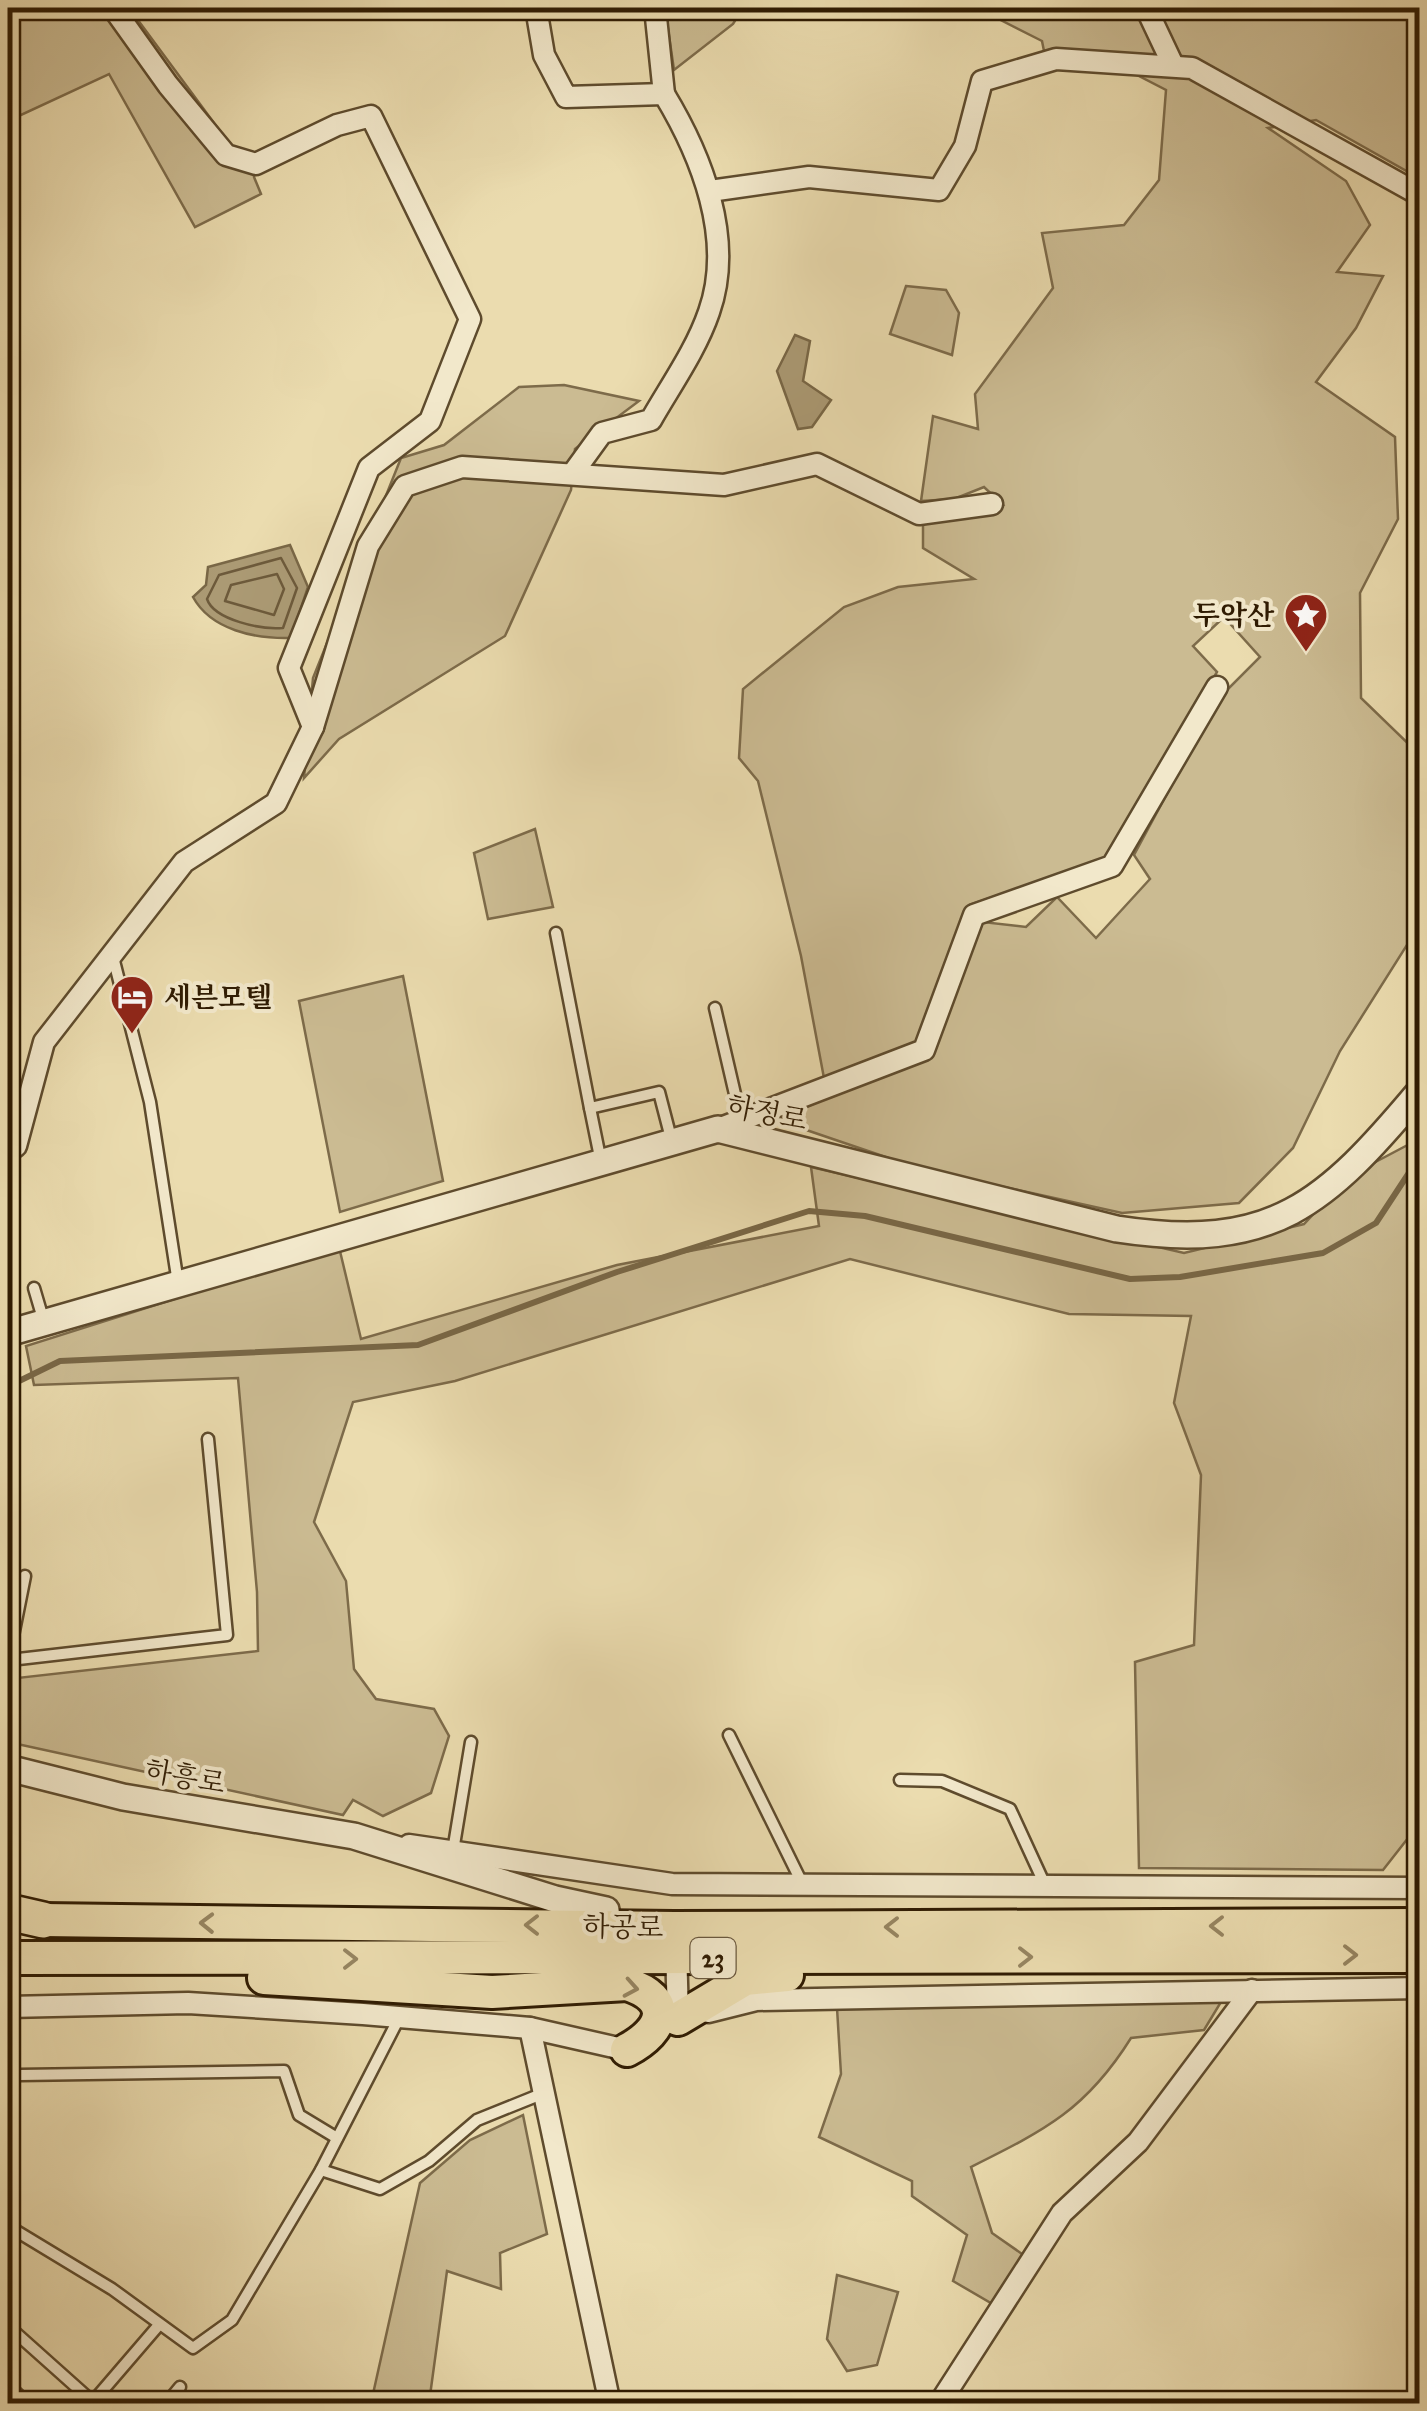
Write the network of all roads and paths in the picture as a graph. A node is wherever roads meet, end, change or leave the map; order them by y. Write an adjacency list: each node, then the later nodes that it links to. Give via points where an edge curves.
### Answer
1 (113, 8): 12 (street, via 226,155 256,164 337,124 371,116 470,319 430,421 369,468 289,668)
2 (536, 8): 6 (street, via 544,54 566,97)
3 (655, 8): 6 (street)
4 (1146, 8): 5 (street)
5 (1173, 65): 7 (street, via 1056,59 982,82 964,146 939,190 810,177); 8 (street, via 1192,68)
6 (664, 94): 7 (street, via 692,138)
7 (710, 191): 9 (street, via 717,248 710,310 651,420 602,434)
8 (1420, 196)
9 (573, 473): 10 (street, via 724,485 817,464 920,514); 12 (street, via 462,467 405,486 368,546)
10 (992, 504)
11 (1217, 687): 18 (street, via 1112,866 974,915 924,1050)
12 (313, 727): 14 (street, via 276,803 184,862)
13 (556, 933): 17 (lane)
14 (112, 955): 20 (street, via 44,1042 16,1146); 22 (lane, via 150,1102)
15 (715, 1008): 18 (lane)
16 (1420, 1091): 18 (street, 하정로, via 1328,1190 1285,1217 1177,1238 1117,1229)
17 (590, 1108): 19 (lane, via 659,1092); 21 (lane)
18 (729, 1125): 19 (street, 하정로)
19 (672, 1143): 21 (street, 하정로)
20 (8, 1152)
21 (601, 1163): 22 (street, 하정로)
22 (178, 1284): 24 (street, 하정로)
23 (34, 1288): 24 (lane)
24 (45, 1323): 25 (street, 하정로)
25 (8, 1334)
26 (208, 1439): 28 (lane, via 227,1635)
27 (25, 1576): 28 (lane)
28 (9, 1660)
29 (729, 1735): 35 (lane)
30 (471, 1742): 34 (lane)
31 (8, 1768): 33 (street, 하흥로, via 122,1797)
32 (900, 1780): 36 (lane, via 942,1781 1010,1809)
33 (354, 1836): 34 (street); 42 (street, 하흥로, via 606,1910)
34 (453, 1851): 35 (street, via 672,1884)
35 (802, 1884): 36 (street)
36 (1045, 1885): 37 (street)
37 (1420, 1888)
38 (8, 1912): 40 (highway, 23)
39 (8, 1920): 40 (street, 하공로)
40 (43, 1920): 42 (main road, 하공로 / 23, one-way to 40)
41 (1420, 1925): 43 (main road, 하공로 / 23, one-way to 43)
42 (608, 1926): 43 (main road, 하공로 / 23)
43 (676, 1943): 45 (main road, 하공로 / 23); 47 (main road, 하공로 / 23, one-way to 43); 51 (street)
44 (1420, 1956): 45 (main road, 하공로 / 23, one-way to 44)
45 (965, 1957): 51 (main road, via 744,1979)
46 (8, 1958): 47 (main road, 하공로 / 23)
47 (46, 1958): 54 (main road, one-way to 54, via 381,1988 492,1992 627,1984 648,1991 659,2023 649,2038)
48 (1420, 1988): 49 (street)
49 (1252, 1990): 51 (street, via 756,2000); 68 (street, via 1138,2142 1062,2213)
50 (8, 2006): 52 (street, via 188,2003)
51 (678, 2019): 54 (street, via 658,2043)
52 (398, 2020): 53 (street); 57 (lane)
53 (530, 2028): 54 (street); 56 (street)
54 (627, 2050)
55 (20, 2074): 57 (lane, via 284,2072 299,2114)
56 (546, 2092): 58 (lane, via 476,2120 428,2161 380,2189); 67 (street)
57 (337, 2138): 58 (lane)
58 (321, 2170): 61 (lane, via 232,2320 193,2348)
59 (8, 2226): 61 (lane, via 112,2289)
60 (8, 2326): 64 (lane)
61 (158, 2326): 64 (lane)
62 (8, 2385): 65 (lane)
63 (180, 2387): 66 (lane)
64 (92, 2403)
65 (28, 2404)
66 (166, 2404)
67 (610, 2404)
68 (939, 2404)

